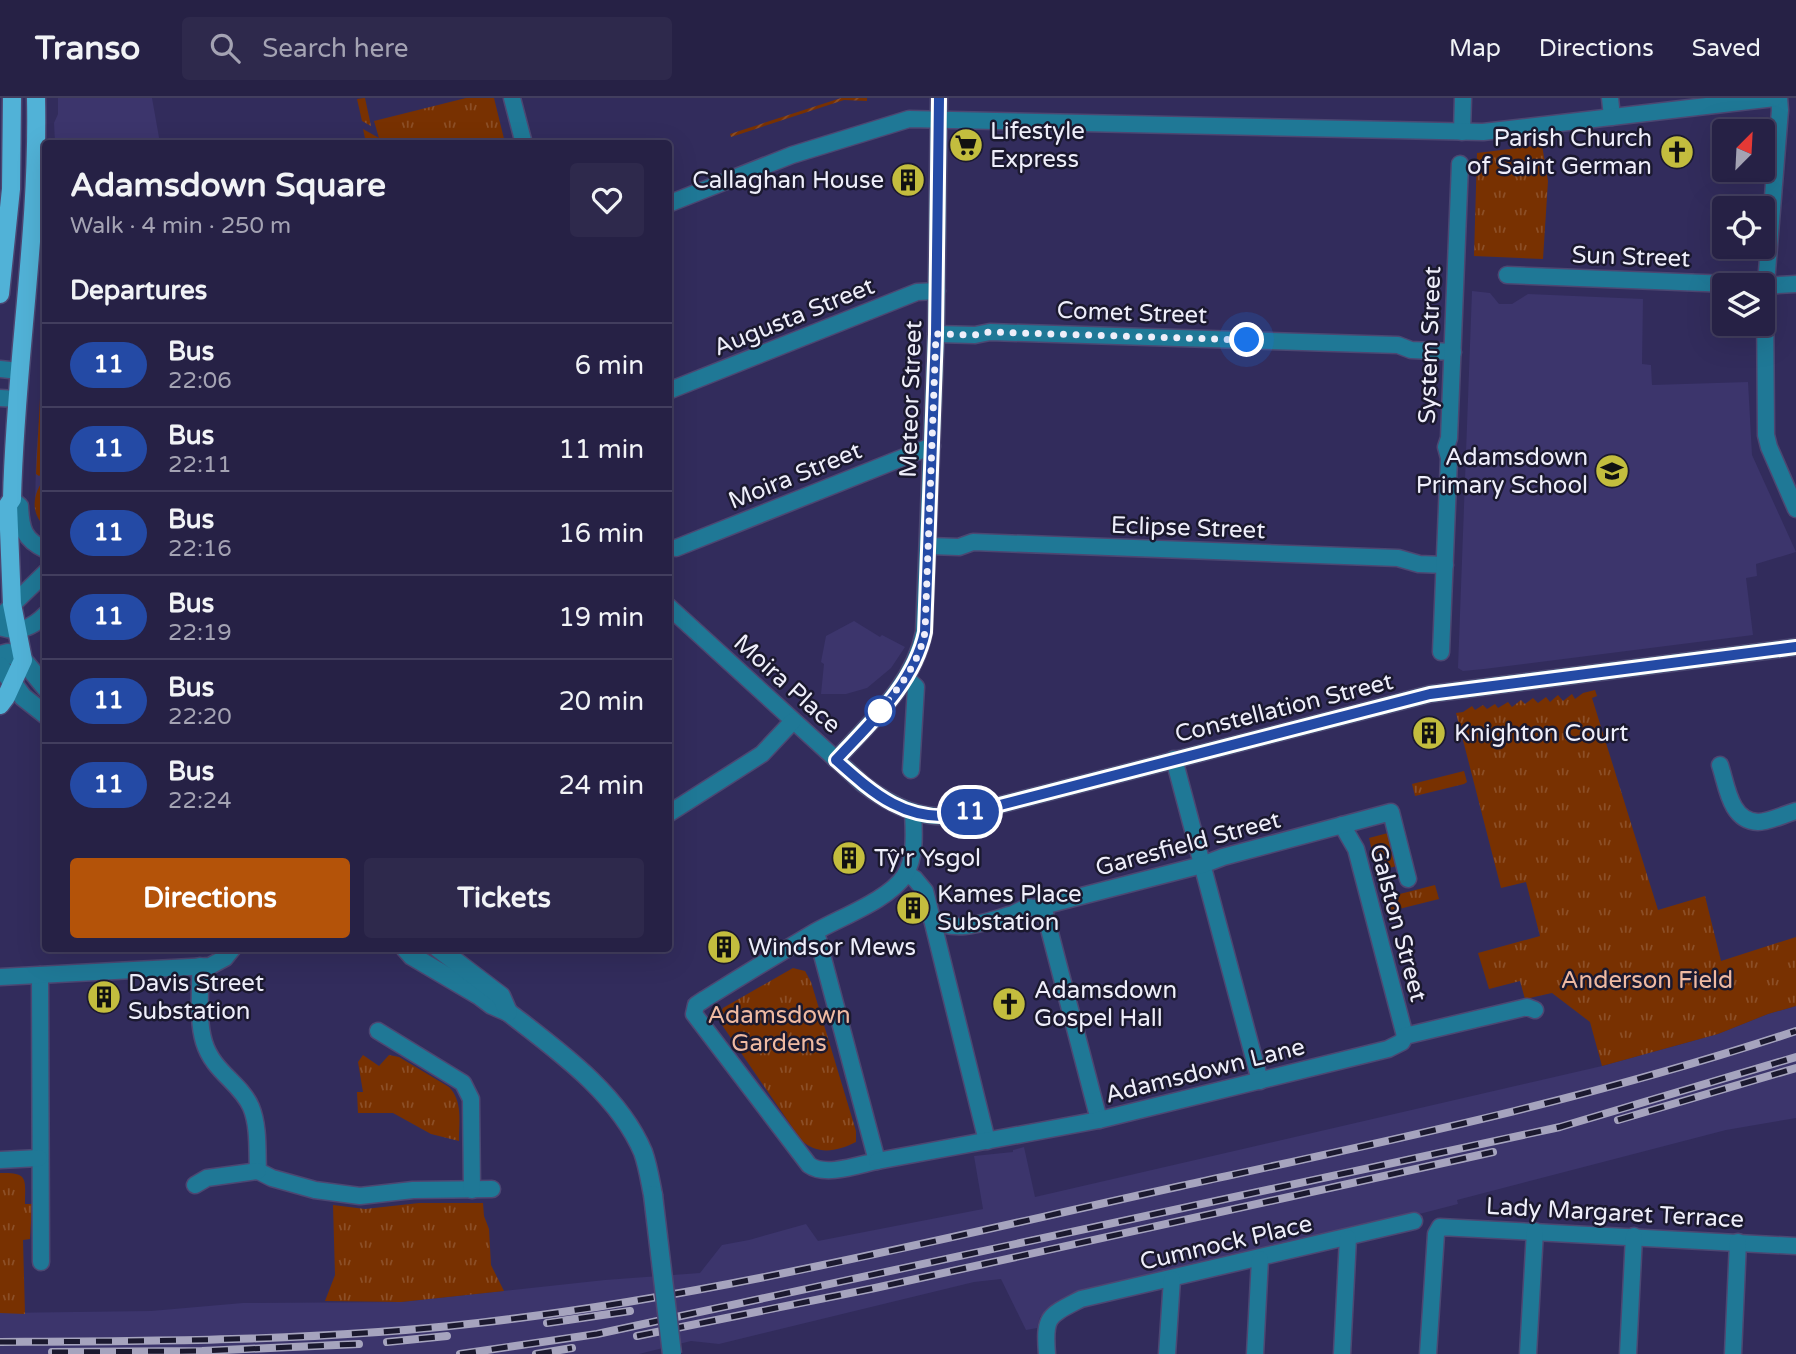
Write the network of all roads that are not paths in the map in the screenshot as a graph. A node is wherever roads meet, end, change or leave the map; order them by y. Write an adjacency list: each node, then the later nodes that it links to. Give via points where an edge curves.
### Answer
1 (12, 98): 21 (main road, via 11,189)
2 (36, 98): 13 (main road)
3 (512, 98): 11 (street)
4 (939, 98): 9 (street, Meteor Street)
5 (1463, 98): 10 (street)
6 (1610, 98): 8 (street)
7 (1777, 98): 8 (street); 15 (street, via 1780,110)
8 (1612, 117): 10 (street)
9 (939, 118): 10 (street); 14 (street, via 909,119 851,136); 20 (street, Meteor Street)
10 (1462, 132)
11 (523, 140)
12 (1460, 163): 24 (street, System Street)
13 (41, 164): 26 (main road)
14 (672, 202)
15 (1762, 273)
16 (1507, 275): 17 (street, Sun Street)
17 (1712, 284)
18 (1796, 284): 19 (street, Sun Street)
19 (1775, 285)
20 (937, 291): 22 (street, Meteor Street); 27 (street, Augusta Street, via 918,292)
21 (0, 294)
22 (936, 334): 24 (street, Comet Street, via 1398,345); 29 (street, Meteor Street)
23 (1763, 336): 30 (street, via 1766,435)
24 (1453, 352): 36 (street, System Street)
25 (0, 369): 26 (street)
26 (19, 371): 28 (main road)
27 (672, 389)
28 (8, 398): 31 (main road)
29 (932, 446): 33 (street, Meteor Street); 35 (street, Moira Street)
30 (1789, 475): 32 (street)
31 (12, 499): 34 (street, via 20,506 24,535); 39 (main road, via 8,505)
32 (1796, 509)
33 (929, 546): 36 (street, Eclipse Street, via 959,547 973,542 1398,558); 48 (street, Meteor Street, via 925,632)
34 (42, 548)
35 (676, 548)
36 (1445, 565): 44 (street, System Street)
37 (42, 576): 39 (street)
38 (672, 610): 53 (street, Moira Place)
39 (6, 611): 42 (main road)
40 (42, 618): 42 (street, via 32,626)
41 (42, 619): 46 (street)
42 (8, 629): 46 (main road)
43 (1796, 647): 55 (street, Constellation Street, via 1430,694)
44 (1441, 652)
45 (0, 655): 46 (street, via 8,653)
46 (23, 660): 49 (street); 50 (main road)
47 (0, 666): 50 (street)
48 (906, 678): 54 (street, Meteor Street); 57 (street, via 916,687)
49 (42, 683)
50 (12, 685): 51 (main road); 52 (street)
51 (0, 705)
52 (42, 712)
53 (793, 721): 54 (street, Moira Place); 58 (street, via 762,754)
54 (836, 760): 60 (street, Moira Place, via 889,803)
55 (1174, 760): 60 (street, Constellation Street, via 961,815 935,817); 62 (street)
56 (1720, 765): 59 (street, via 1735,811 1746,819 1759,822)
57 (911, 770)
58 (672, 811)
59 (1796, 811)
60 (913, 812): 63 (street, via 914,841)
61 (1342, 825): 62 (street, Garesfield Street); 64 (street, Garesfield Street, via 1391,812); 77 (street, Galston Street, via 1358,856)
62 (1202, 865): 65 (street, Garesfield Street); 78 (street)
63 (906, 873): 66 (street, via 925,891); 67 (street, via 884,894)
64 (1408, 879)
65 (1043, 906): 66 (street, Garesfield Street, via 965,927); 79 (street)
66 (932, 919): 80 (street)
67 (816, 932): 83 (street); 83 (street, Adamsdown Lane, via 696,1005 694,1014 809,1164 828,1170)
68 (229, 952): 71 (street, via 219,962)
69 (408, 952): 75 (street)
70 (443, 952): 75 (street, via 501,996)
71 (200, 967): 72 (street); 84 (street, via 204,1043 215,1066 250,1105)
72 (40, 975): 73 (street); 81 (street)
73 (0, 977)
74 (1535, 1010): 77 (street, Adamsdown Lane, via 1527,1007)
75 (508, 1012): 97 (street, bridge, via 591,1080 616,1107 643,1153 653,1195)
76 (378, 1031): 86 (street, via 463,1083 471,1100)
77 (1405, 1036): 78 (street, Adamsdown Lane, via 1388,1049)
78 (1259, 1081): 79 (street, Adamsdown Lane)
79 (1099, 1120): 80 (street, Adamsdown Lane)
80 (987, 1141): 83 (street, Adamsdown Lane)
81 (39, 1158): 82 (street); 95 (street)
82 (0, 1160)
83 (877, 1161)
84 (258, 1171): 85 (street, via 207,1178); 86 (street, via 315,1190 360,1196)
85 (195, 1185)
86 (472, 1189): 87 (street)
87 (492, 1189)
88 (1414, 1221): 91 (street, Cumnock Place)
89 (1535, 1231): 90 (street, Lady Margaret Terrace); 102 (street, Lady Margaret Terrace, via 1440,1227); 103 (street)
90 (1634, 1236): 92 (street, Lady Margaret Terrace); 104 (street)
91 (1348, 1238): 94 (street, Cumnock Place); 101 (street)
92 (1738, 1242): 93 (street, Lady Margaret Terrace); 105 (street)
93 (1796, 1246)
94 (1260, 1259): 96 (street, Cumnock Place); 100 (street)
95 (41, 1262)
96 (1172, 1279): 98 (street, Cumnock Place, via 1081,1299 1051,1317 1046,1328); 99 (street)
97 (672, 1354)
98 (1047, 1354)
99 (1167, 1354)
100 (1255, 1354)
101 (1342, 1354)
102 (1428, 1354)
103 (1528, 1354)
104 (1628, 1354)
105 (1732, 1354)

